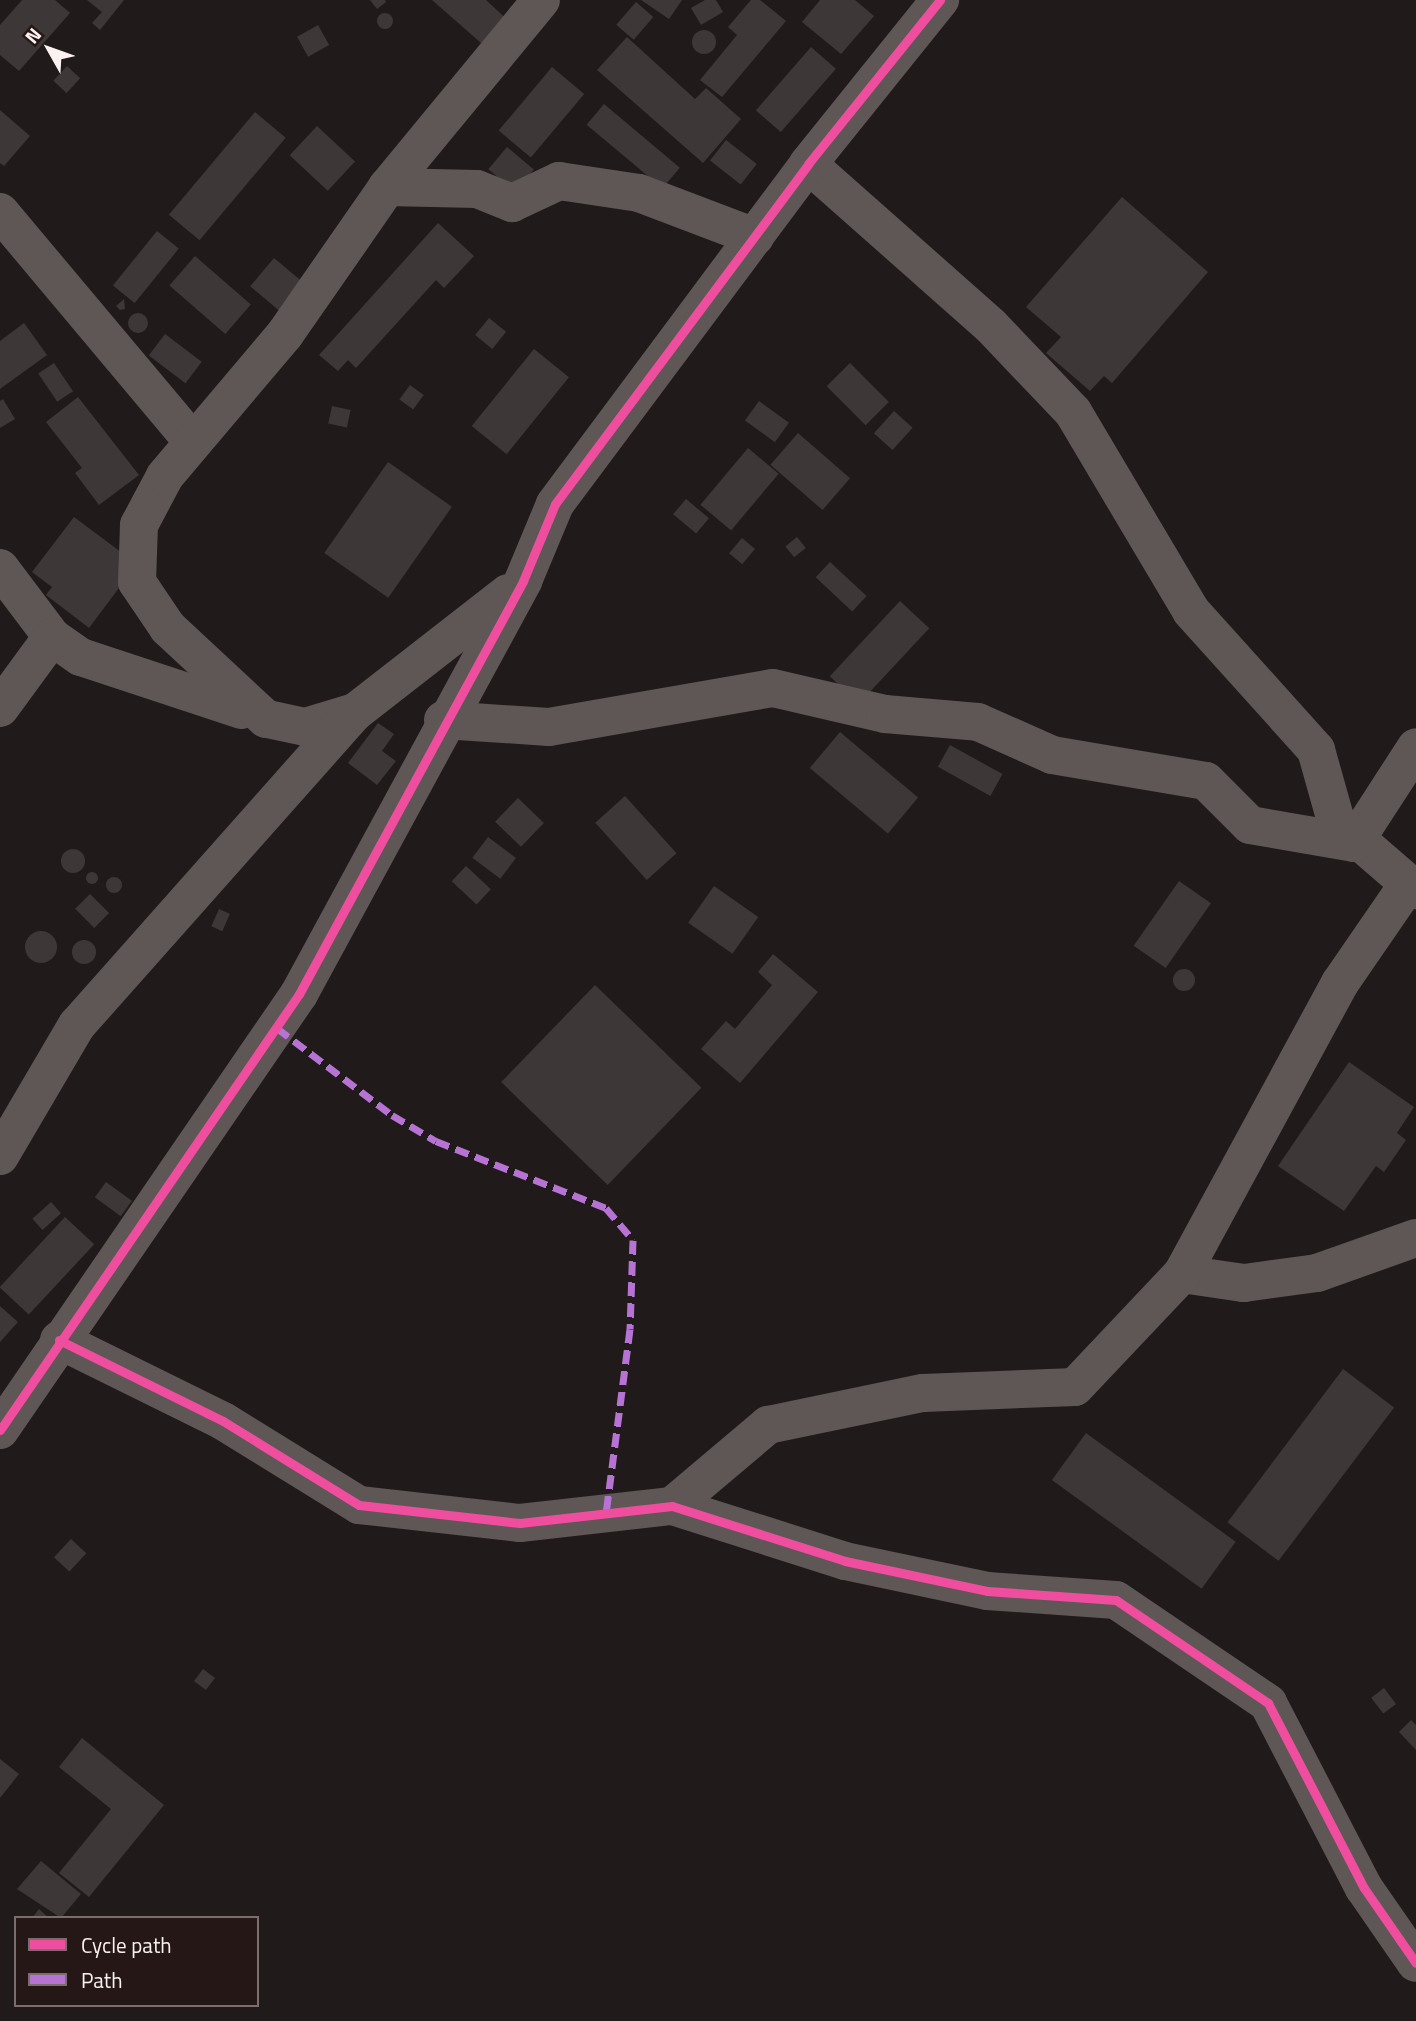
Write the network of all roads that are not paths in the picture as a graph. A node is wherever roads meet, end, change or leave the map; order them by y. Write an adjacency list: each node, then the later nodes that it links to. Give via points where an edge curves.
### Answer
1 (541, 0): 4 (street)
2 (940, 0): 3 (street)
3 (808, 164): 6 (street); 16 (street, via 991,326 1073,412 1191,611 1316,750 1336,821)
4 (387, 187): 6 (street, via 477,189 512,203 559,181 639,192); 7 (street, via 285,334)
5 (0, 212): 7 (street)
6 (755, 237): 9 (street, via 555,504)
7 (193, 442): 13 (street, via 165,476 139,525 137,582 167,628)
8 (0, 568): 10 (street)
9 (523, 582): 12 (street); 14 (street)
10 (52, 637): 11 (street); 13 (street, via 81,657)
11 (0, 708)
12 (355, 712): 13 (street, via 305,727); 18 (street, via 152,948 77,1025)
13 (266, 719)
14 (443, 720): 16 (street, via 549,727 772,688 885,714 978,722 1052,755 1206,780 1250,825); 21 (street, via 299,994)
15 (1416, 747): 16 (street)
16 (1354, 843): 17 (street)
17 (1411, 888): 20 (street, via 1340,983)
18 (0, 1156)
19 (1416, 1238): 20 (street, via 1317,1273 1244,1283)
20 (1182, 1274): 23 (street, via 1076,1387 923,1393 768,1425)
21 (60, 1339): 22 (street); 23 (street, via 223,1422 359,1505 520,1523)
22 (0, 1430)
23 (672, 1506): 24 (street, via 845,1561 986,1591 1116,1600 1268,1703 1364,1888)
24 (1416, 1962)

